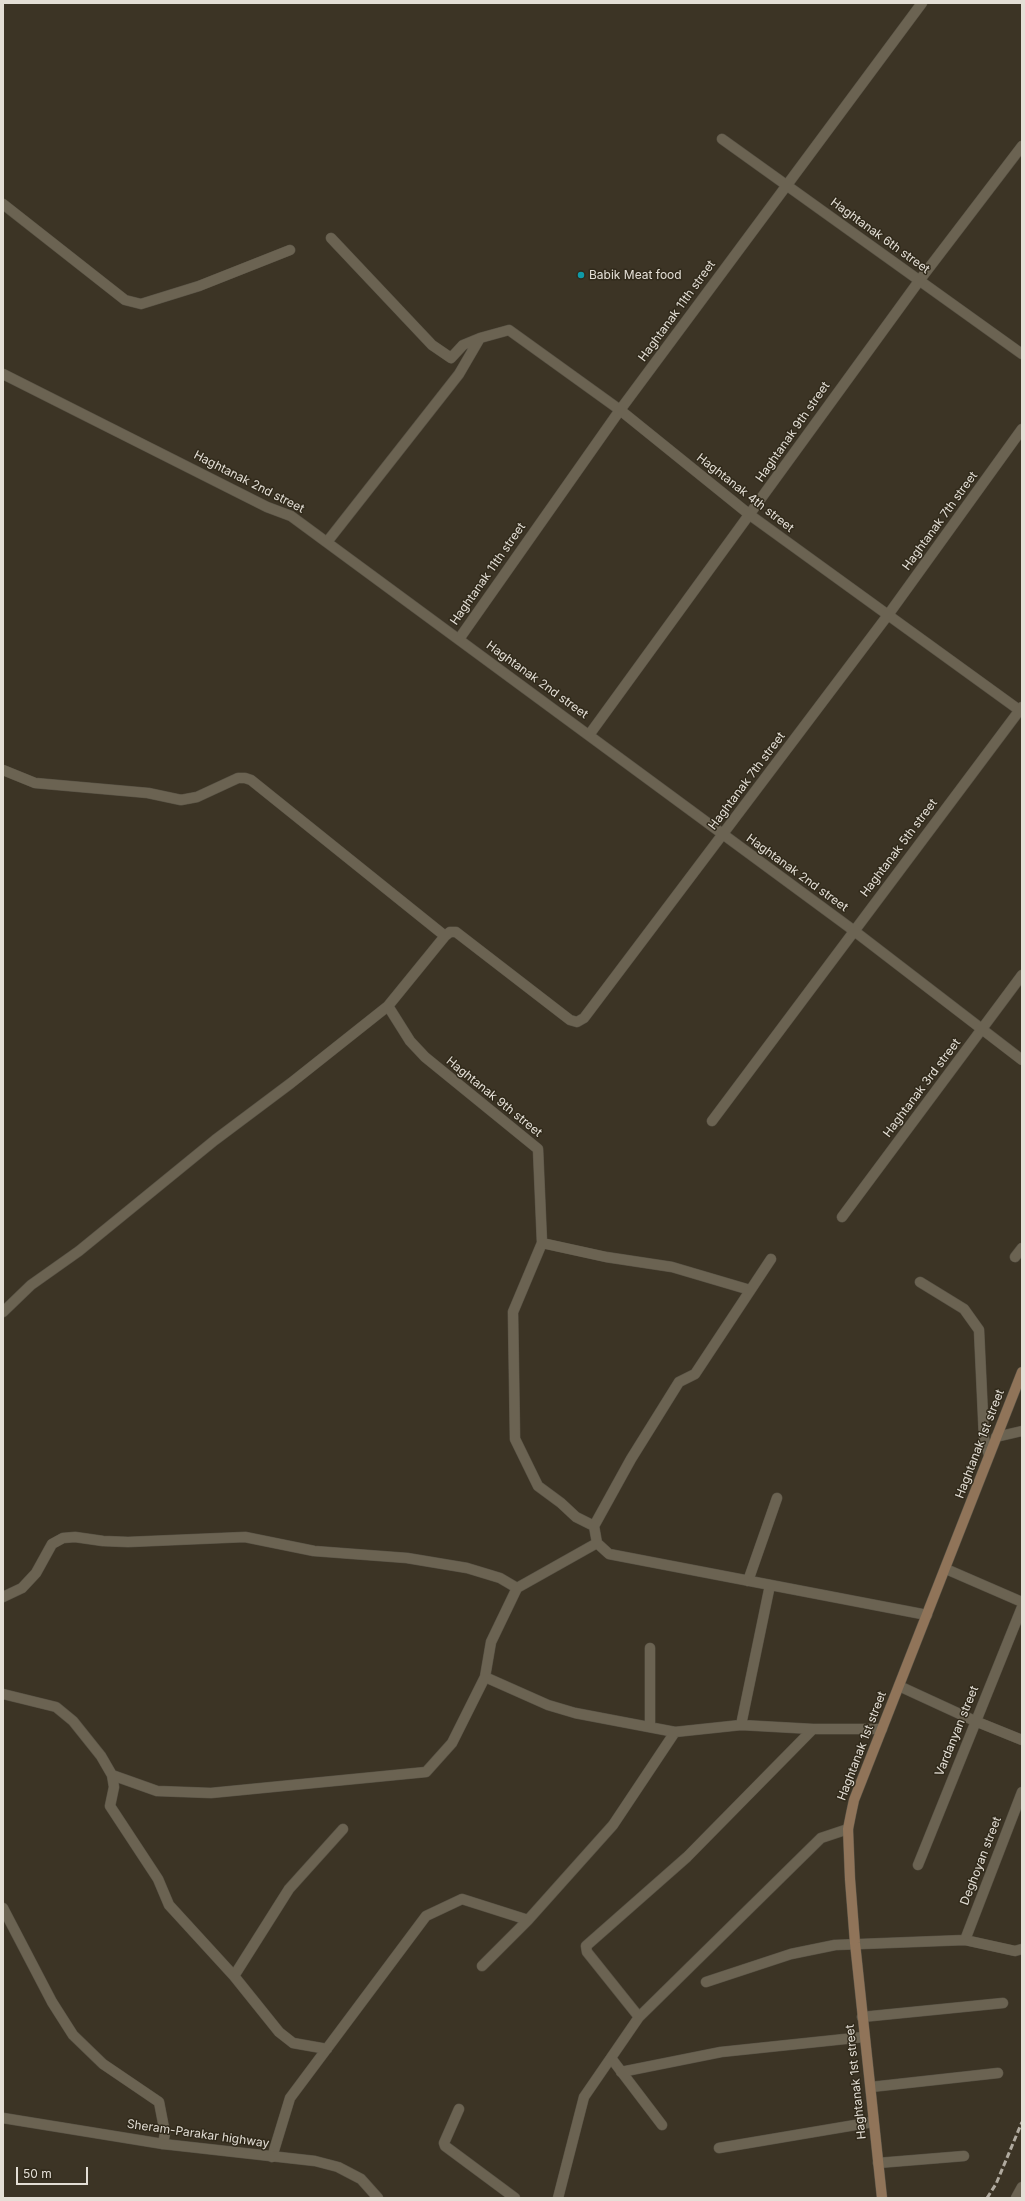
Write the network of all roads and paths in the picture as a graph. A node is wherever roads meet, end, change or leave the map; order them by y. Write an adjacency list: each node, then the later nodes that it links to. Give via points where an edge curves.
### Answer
1 (922, 3): 4 (street, Haghtanak 11th street)
2 (722, 139): 4 (street, Haghtanak 6th street)
3 (1022, 146): 8 (street, Haghtanak 9th street)
4 (787, 184): 8 (street, Haghtanak 6th street); 12 (street, Haghtanak 11th street)
5 (3, 204): 7 (street, via 125,300 140,304 199,286)
6 (331, 238): 9 (street, Haghtanak 4th street, via 432,345 451,358 463,345)
7 (290, 250)
8 (919, 281): 10 (street, Haghtanak 6th street); 14 (street, Haghtanak 9th street)
9 (480, 338): 12 (street, Haghtanak 4th street, via 509,330); 15 (street, via 459,374)
10 (1022, 354)
11 (3, 374): 15 (street, Haghtanak 2nd street, via 262,504 291,516)
12 (620, 410): 14 (street, Haghtanak 4th street); 17 (street, Haghtanak 11th street)
13 (1022, 429): 16 (street, Haghtanak 7th street)
14 (750, 515): 16 (street, Haghtanak 4th street); 19 (street, Haghtanak 9th street)
15 (327, 542): 17 (street, Haghtanak 2nd street)
16 (888, 615): 18 (street, Haghtanak 4th street); 21 (street, Haghtanak 7th street)
17 (459, 639): 19 (street, Haghtanak 2nd street)
18 (1021, 710): 22 (street, Haghtanak 5th street)
19 (589, 735): 21 (street, Haghtanak 2nd street)
20 (3, 770): 23 (street, via 35,783 148,794 181,800 197,797 238,778 251,780)
21 (723, 834): 22 (street, Haghtanak 2nd street); 23 (street, Haghtanak 7th street, via 584,1018 577,1022 570,1020 456,932)
22 (853, 930): 26 (street, Haghtanak 2nd street); 28 (street, Haghtanak 5th street)
23 (445, 936): 25 (street)
24 (1022, 975): 26 (street, Haghtanak 3rd street)
25 (388, 1006): 30 (street, Haghtanak 9th street, via 410,1041 425,1057 538,1149); 36 (street, via 215,1140 79,1251 31,1285)
26 (981, 1029): 27 (street, Haghtanak 2nd street); 29 (street, Haghtanak 3rd street)
27 (1022, 1060)
28 (712, 1120)
29 (842, 1217)
30 (542, 1243): 35 (street, via 672,1268); 42 (street, Haghtanak 9th street, via 513,1312 515,1439 538,1486 576,1517)
31 (1022, 1248): 32 (street)
32 (1014, 1257)
33 (771, 1259): 35 (street)
34 (920, 1282): 40 (street, via 964,1309 979,1330 984,1438)
35 (750, 1290): 42 (street, via 695,1374 679,1382 631,1459)
36 (3, 1312)
37 (1022, 1372): 39 (main road, Haghtanak 1st street)
38 (1022, 1432): 39 (street)
39 (996, 1437): 40 (main road, Haghtanak 1st street)
40 (989, 1455): 44 (main road, Haghtanak 1st street)
41 (777, 1498): 45 (street)
42 (594, 1526): 43 (street)
43 (597, 1543): 45 (street, via 609,1554); 47 (street)
44 (946, 1569): 49 (street); 51 (main road, Haghtanak 1st street)
45 (748, 1581): 46 (street)
46 (770, 1585): 51 (street); 57 (street)
47 (517, 1588): 48 (street, via 500,1578 466,1568 407,1558 314,1551 245,1537 103,1542 75,1537 63,1538 52,1544 36,1573 22,1588); 53 (street, via 490,1642)
48 (3, 1597)
49 (1022, 1602)
50 (1022, 1607): 56 (street, Vardanyan street)
51 (927, 1615): 54 (main road, Haghtanak 1st street)
52 (650, 1648): 58 (street)
53 (485, 1677): 58 (street, via 548,1705); 63 (street, via 452,1742 426,1772 211,1793 157,1790)
54 (899, 1686): 56 (street); 60 (main road, Haghtanak 1st street)
55 (3, 1694): 63 (street, via 56,1707 73,1722 101,1756)
56 (975, 1721): 62 (street); 67 (street, Vardanyan street)
57 (741, 1725): 59 (street); 61 (street)
58 (650, 1727): 61 (street)
59 (813, 1729): 60 (street); 77 (street, via 687,1857 586,1946 587,1952)
60 (882, 1729): 66 (main road, Haghtanak 1st street, via 854,1800)
61 (675, 1732): 69 (street, via 613,1825)
62 (1022, 1740)
63 (112, 1775): 74 (street, via 114,1787 110,1806 158,1879 169,1905)
64 (1022, 1792): 70 (street, Deghoyan street)
65 (343, 1829): 74 (street, via 289,1889)
66 (848, 1829): 71 (main road, Haghtanak 1st street); 77 (street, via 821,1838)
67 (918, 1865)
68 (3, 1908): 89 (street, via 52,2002 73,2035 102,2064 159,2102 165,2133)
69 (528, 1920): 73 (street); 80 (street, via 462,1899 426,1916)
70 (965, 1940): 71 (street); 72 (street, via 1015,1951)
71 (855, 1943): 75 (street, via 835,1944 791,1954); 78 (main road, Haghtanak 1st street)
72 (1022, 1949)
73 (482, 1966)
74 (234, 1976): 80 (street, via 279,2032 293,2043)
75 (706, 1982)
76 (1003, 2003): 78 (street)
77 (639, 2017): 81 (street)
78 (862, 2017): 79 (main road, Haghtanak 1st street)
79 (864, 2037): 82 (street, via 721,2052); 84 (main road, Haghtanak 1st street)
80 (327, 2049): 92 (street, via 290,2098)
81 (611, 2058): 82 (street); 97 (street, via 584,2097)
82 (621, 2072): 88 (street)
83 (998, 2073): 84 (street)
84 (871, 2087): 87 (main road, Haghtanak 1st street)
85 (459, 2110): 96 (street, via 445,2146)
86 (3, 2118): 89 (street, Sheram-Parakar highway)
87 (873, 2122): 90 (street); 93 (main road, Haghtanak 1st street)
88 (662, 2125)
89 (163, 2144): 92 (street, Sheram-Parakar highway)
90 (719, 2148)
91 (964, 2156): 93 (street)
92 (272, 2157): 95 (street, Sheram-Parakar highway, via 315,2161 338,2167 361,2179)
93 (878, 2163): 98 (main road, Haghtanak 1st street)
94 (1022, 2187): 99 (street)
95 (378, 2198)
96 (516, 2198)
97 (558, 2198)
98 (882, 2198)
99 (1016, 2198)

